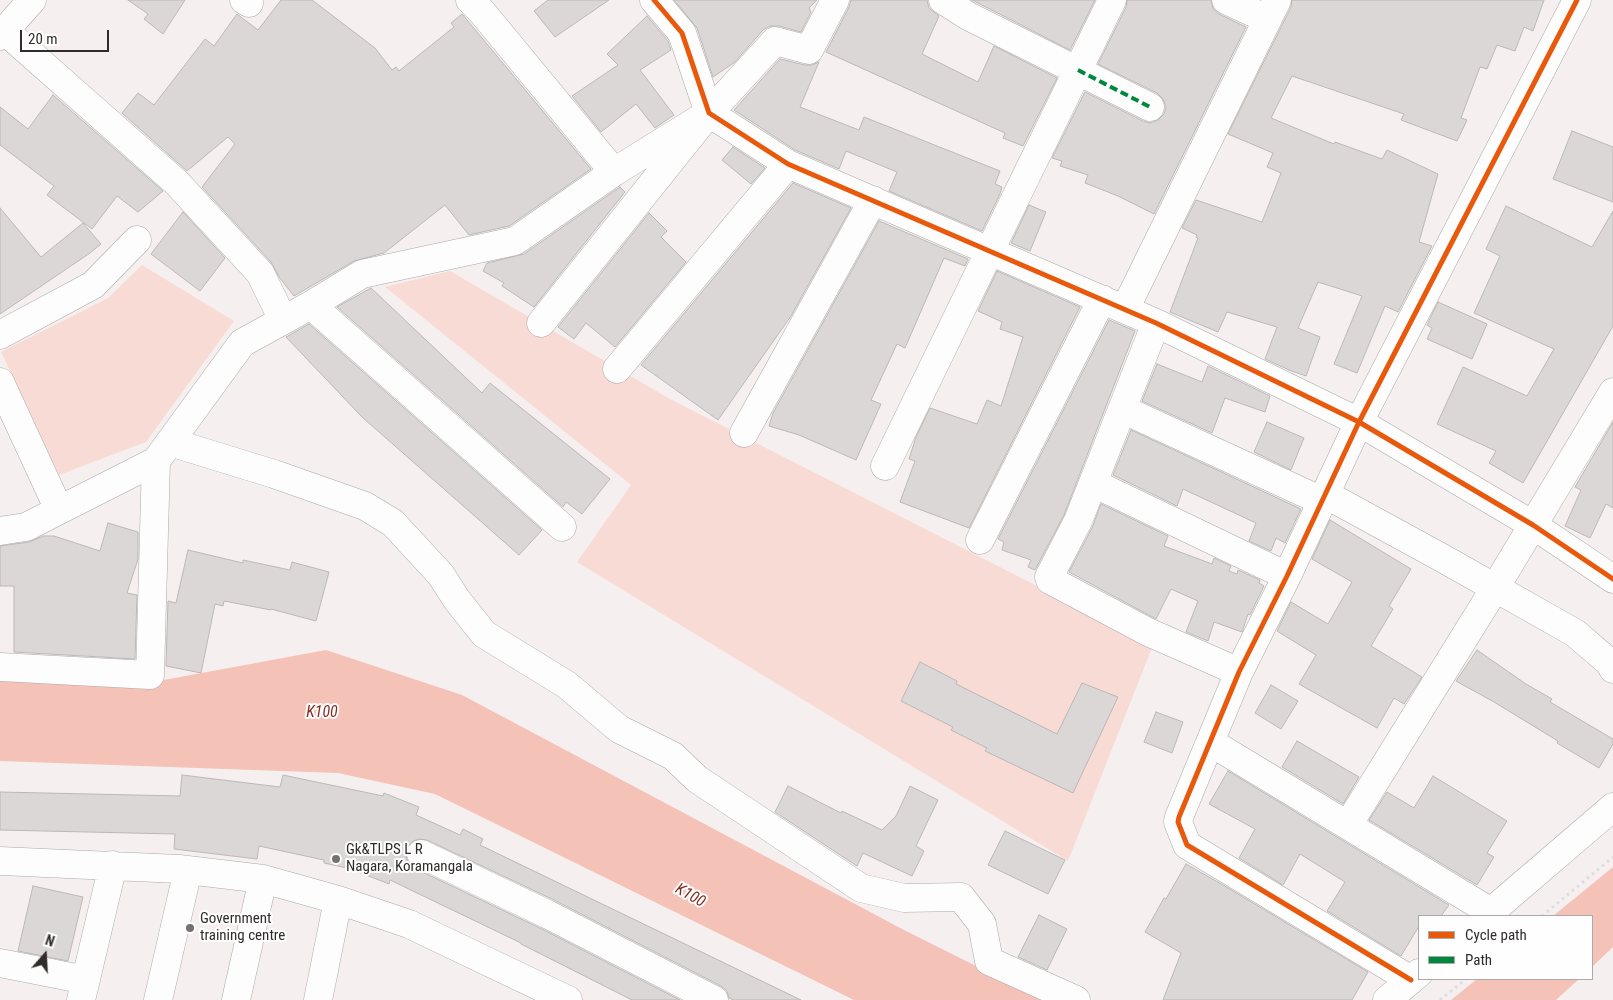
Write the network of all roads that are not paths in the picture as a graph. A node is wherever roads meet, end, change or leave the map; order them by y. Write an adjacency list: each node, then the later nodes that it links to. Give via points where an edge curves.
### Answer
1 (32, 0): 10 (street)
2 (470, 0): 15 (street)
3 (654, 0): 13 (street, via 682,33)
4 (835, 0): 13 (street, via 809,50 775,41)
5 (943, 0): 11 (street, via 968,16)
6 (1112, 0): 11 (street)
7 (1226, 0): 9 (street)
8 (1577, 0): 29 (street)
9 (1272, 9): 19 (street)
10 (3, 33): 21 (street, via 177,183 260,274)
11 (1078, 70): 12 (street); 18 (street)
12 (1150, 107)
13 (709, 113): 14 (street); 15 (street); 22 (street)
14 (788, 164): 16 (street); 25 (street)
15 (614, 172): 20 (street, via 515,241 362,274)
16 (873, 200): 18 (street); 30 (street)
17 (137, 240): 24 (street, via 92,285)
18 (990, 250): 19 (street); 32 (street)
19 (1113, 304): 23 (street); 39 (street)
20 (311, 305): 21 (street); 37 (street)
21 (283, 320): 31 (street, via 242,343)
22 (541, 322)
23 (1156, 322): 28 (street); 29 (street)
24 (0, 335)
25 (618, 369)
26 (0, 382): 35 (street)
27 (1613, 392): 36 (street)
28 (1122, 409): 33 (street); 34 (street)
29 (1360, 422): 34 (street); 36 (street)
30 (744, 432)
31 (163, 451): 35 (street); 43 (street, via 150,675); 64 (street, via 274,474 365,506 393,523 441,575 484,634 567,686 619,729 673,756 697,779 861,888 904,898 961,896 982,924 989,961)
32 (885, 466)
33 (1093, 483): 40 (street); 45 (street, via 1078,521 1050,572 1050,580 1148,632)
34 (1323, 498): 40 (street); 42 (street)
35 (59, 510): 38 (street, via 26,527)
36 (1533, 525): 41 (street); 42 (street)
37 (562, 527)
38 (0, 531)
39 (980, 540)
40 (1287, 576): 45 (street)
41 (1613, 579)
42 (1495, 588): 44 (street, via 1575,633 1610,663); 48 (street)
43 (0, 667)
44 (1613, 670)
45 (1239, 672): 46 (street)
46 (1210, 742): 48 (street); 57 (street, via 1179,816 1178,822 1187,845)
47 (1613, 807): 55 (street)
48 (1348, 825): 55 (street)
49 (421, 854): 63 (street)
50 (0, 861): 51 (street)
51 (113, 865): 52 (street); 58 (street)
52 (188, 870): 53 (street); 59 (street)
53 (263, 879): 54 (street); 60 (street)
54 (338, 900): 61 (street); 62 (street, via 409,924)
55 (1489, 914)
56 (0, 964): 58 (street)
57 (1415, 976): 65 (street)
58 (84, 990)
59 (158, 1000)
60 (236, 1000)
61 (318, 1000)
62 (568, 1000)
63 (714, 1000)
64 (1076, 1000)
65 (1388, 1000)

